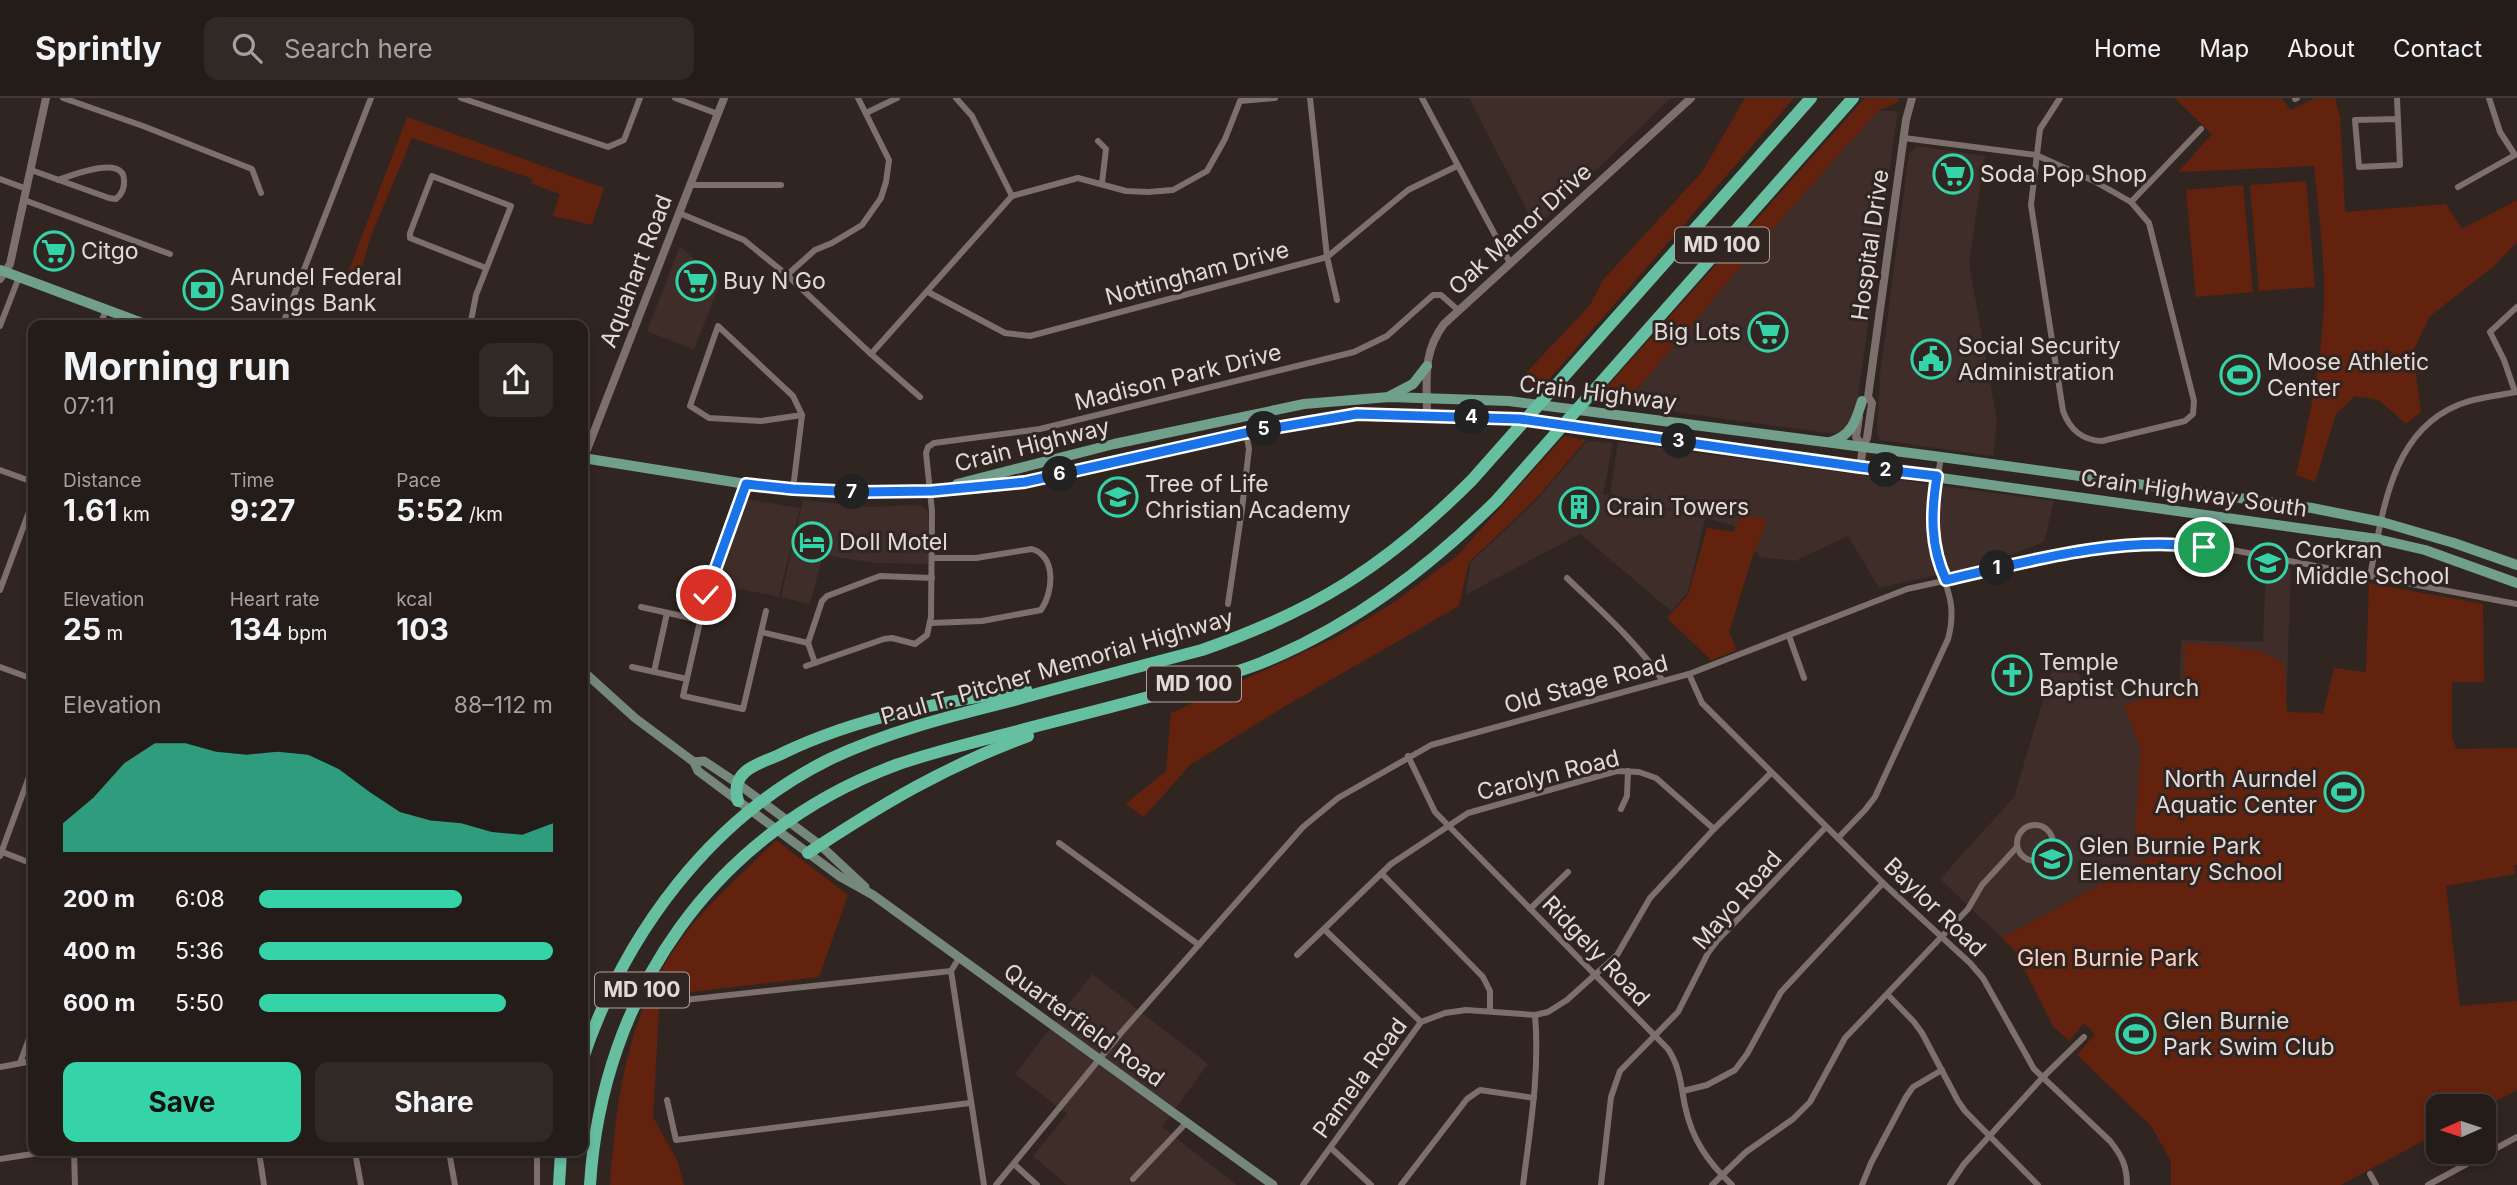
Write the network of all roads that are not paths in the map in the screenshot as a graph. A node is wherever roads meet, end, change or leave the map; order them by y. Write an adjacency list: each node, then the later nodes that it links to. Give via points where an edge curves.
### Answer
1 (46, 98): 31 (street)
2 (63, 98): 39 (street, via 252,169)
3 (371, 98): 58 (street)
4 (461, 98): 5 (street, via 608,147 624,140)
5 (640, 98)
6 (675, 98): 23 (street)
7 (724, 98): 23 (street, Aquahart Road)
8 (858, 98): 22 (street)
9 (897, 98): 22 (street)
10 (956, 98): 40 (street, via 972,117)
11 (1275, 98): 21 (street)
12 (1310, 98): 45 (street)
13 (1422, 98): 30 (street)
14 (1691, 98): 46 (street, Oak Manor Drive)
15 (1811, 98): 115 (highway, Paul T. Pitcher Memorial Highway / MD 100, via 1506,442 1427,524 1327,596 1249,634)
16 (1853, 98): 117 (highway, MD 100, via 1496,501 1420,571 1342,624 1260,663)
17 (1912, 98): 26 (street, Hospital Drive)
18 (2060, 98): 29 (street, via 2040,129)
19 (2397, 98): 24 (street)
20 (2489, 98): 28 (street, via 2500,132)
21 (1239, 99): 34 (street, via 1208,170 1172,190 1126,191)
22 (866, 113): 49 (street, via 889,160 881,198 862,225 816,250)
23 (718, 114): 35 (street, Aquahart Road)
24 (2398, 119): 24 (street, via 2400,165 2359,167 2355,120)
25 (2201, 129): 42 (street)
26 (1904, 138): 29 (street); 67 (street, Hospital Drive)
27 (1098, 141): 34 (street, via 1105,149)
28 (2516, 154): 37 (street)
29 (2036, 155): 42 (street); 42 (street, via 2031,205 2063,411 2067,423 2089,440 2102,441 2185,421 2193,414 2194,401 2149,223)
30 (1457, 166): 45 (street, Nottingham Drive, via 1408,190); 46 (street)
31 (31, 170): 33 (street); 38 (street)
32 (0, 178): 38 (street)
33 (58, 180): 33 (street, via 116,199 124,181 119,169 105,168 83,170)
34 (1102, 183): 40 (street, via 1078,178)
35 (690, 185): 36 (street); 43 (street, Aquahart Road)
36 (780, 185)
37 (2458, 187)
38 (27, 189): 41 (street)
39 (261, 192)
40 (1012, 196): 51 (street)
41 (24, 200): 44 (street); 48 (street)
42 (2131, 202)
43 (679, 213): 49 (street, via 744,240); 72 (street, Aquahart Road)
44 (170, 254)
45 (1326, 257): 51 (street, Nottingham Drive, via 1030,336 1005,333); 52 (street)
46 (1510, 263): 55 (street, Oak Manor Drive)
47 (486, 268): 47 (street, via 511,206 432,176 410,238); 59 (street)
48 (2, 274): 50 (main road)
49 (787, 275): 61 (street)
50 (19, 277): 54 (main road); 60 (street)
51 (928, 292): 61 (street)
52 (1337, 300)
53 (2517, 307): 63 (street, via 2490,332)
54 (106, 309): 56 (street); 57 (main road)
55 (1458, 310): 62 (street, Oak Manor Drive, via 1430,345); 83 (street, Madison Park Drive, via 1436,295 1387,336 1354,352 1040,429 934,443 926,453)
56 (102, 320)
57 (134, 320)
58 (284, 320)
59 (471, 320)
60 (0, 326)
61 (871, 354): 64 (street)
62 (1427, 366): 65 (main road, via 1413,384); 66 (street, Oak Manor Drive)
63 (2516, 392): 85 (street, via 2456,405 2426,425 2400,457)
64 (920, 397)
65 (1390, 397): 66 (main road, Crain Highway); 83 (main road, Crain Highway, via 1268,410)
66 (1427, 397): 69 (street, Oak Manor Drive); 71 (main road, Crain Highway, via 1532,404)
67 (1865, 399): 71 (main road, via 1850,430); 73 (street, Hospital Drive, via 1872,403)
68 (802, 415): 68 (street, via 761,421 709,418 690,406 718,326 793,396); 82 (street)
69 (1427, 415): 70 (main road, Crain Highway, via 1357,414); 77 (main road, Crain Highway, via 1520,419)
70 (1245, 433): 83 (main road, Crain Highway, via 1025,482); 95 (street, via 1249,449)
71 (1826, 442): 73 (main road, Crain Highway)
72 (588, 446)
73 (1863, 447): 74 (main road, Crain Highway); 77 (street, Hospital Drive)
74 (1906, 453): 75 (main road, Crain Highway South)
75 (1941, 457): 79 (street); 85 (main road, Crain Highway South, via 2312,508)
76 (588, 460): 81 (main road)
77 (1860, 467): 79 (main road, Crain Highway South)
78 (0, 470): 80 (street)
79 (1937, 476): 86 (main road, Crain Highway South); 92 (street, via 1934,538)
80 (28, 480)
81 (746, 484): 82 (main road); 100 (street)
82 (793, 489): 83 (main road)
83 (932, 491): 87 (street)
84 (28, 514): 94 (street)
85 (2382, 522): 86 (street); 88 (main road, Crain Highway South)
86 (2378, 539): 89 (street); 93 (main road, Crain Highway South, via 2425,550)
87 (932, 558): 90 (street); 101 (street, via 976,558 1032,549 1045,558 1050,590 1041,610 982,621)
88 (2517, 565)
89 (2370, 576): 92 (street, Old Stage Road, via 2227,548 2172,544 2081,551); 96 (street, Old Stage Road)
90 (932, 578): 101 (street); 104 (street, via 880,576 827,596)
91 (1567, 578): 116 (street, via 1609,616)
92 (1946, 580): 103 (street, Old Stage Road, via 1897,593); 129 (street, via 1952,611 1948,639 1875,797)
93 (2517, 583)
94 (0, 590)
95 (1228, 604)
96 (2517, 604)
97 (641, 607): 99 (street)
98 (766, 611): 102 (street)
99 (667, 613): 100 (street); 109 (street)
100 (700, 620): 114 (street)
101 (931, 623): 105 (street, via 920,642 888,638)
102 (761, 632): 104 (street); 114 (street, via 744,709 683,696)
103 (1789, 636): 110 (street, Old Stage Road); 113 (street)
104 (808, 643): 105 (street)
105 (815, 663): 106 (street)
106 (806, 666)
107 (0, 667): 112 (street)
108 (632, 667): 109 (street)
109 (654, 672): 114 (street)
110 (1689, 674): 116 (street, Old Stage Road); 121 (street, Baylor Road, via 1702,703)
111 (588, 676): 119 (main road, Quarterfield Road)
112 (28, 677)
113 (1804, 678)
114 (687, 679)
115 (1092, 679): 123 (highway, via 932,705 867,721 746,771); 156 (highway, Paul T. Pitcher Memorial Highway / MD 100, via 888,735 827,761 767,799 692,866 646,927)
116 (1663, 681): 118 (street, Old Stage Road, via 1431,745)
117 (1148, 697): 131 (highway, via 1031,734 958,764); 157 (highway, MD 100, via 897,765 794,818 714,886 668,944)
118 (1408, 756): 126 (street, Ridgely Road, via 1435,813); 143 (street, Old Stage Road, via 1338,798 1303,827)
119 (694, 762): 123 (main road, Quarterfield Road, via 704,761); 124 (main road, Quarterfield Road, via 698,771)
120 (1628, 771): 125 (street, via 1627,796); 126 (street, Carolyn Road, via 1468,813); 128 (street, Carolyn Road, via 1656,778)
121 (1771, 773): 127 (street, Baylor Road); 128 (street)
122 (28, 780): 133 (street)
123 (737, 783): 124 (highway); 131 (main road, Quarterfield Road)
124 (738, 801): 134 (main road, Quarterfield Road)
125 (1620, 809)
126 (1448, 827): 137 (street, Carolyn Road); 140 (street, Ridgely Road)
127 (1826, 827): 129 (street, Baylor Road); 153 (street, Mayo Road, via 1717,941 1678,1012)
128 (1714, 830): 147 (street, via 1650,898 1617,955)
129 (1838, 838): 138 (street, Baylor Road)
130 (1059, 843): 143 (street)
131 (820, 845): 134 (highway); 139 (main road, Quarterfield Road)
132 (2017, 847): 132 (street, via 2019,834 2029,825 2042,826 2053,840 2049,853 2038,860 2025,858); 142 (street)
133 (1, 853): 135 (street)
134 (808, 853): 139 (main road, Quarterfield Road)
135 (28, 862)
136 (1568, 872): 140 (street)
137 (1381, 874): 141 (street, Carolyn Road); 150 (street, via 1483,977 1490,991)
138 (1883, 883): 142 (street, Baylor Road); 164 (street, via 1781,992 1735,1070)
139 (873, 895): 145 (main road, Quarterfield Road)
140 (1530, 909): 147 (street, Ridgely Road)
141 (1325, 930): 144 (street, Carolyn Road); 152 (street)
142 (1942, 936): 148 (street); 163 (street, Baylor Road, via 1983,978 2027,1060)
143 (1199, 945): 158 (street, Old Stage Road)
144 (1297, 956)
145 (959, 958): 146 (street); 158 (main road, Quarterfield Road)
146 (951, 971): 149 (street); 167 (street)
147 (1594, 976): 151 (street, via 1558,1006); 153 (street, Ridgely Road)
148 (1888, 995): 162 (street, via 1914,1022); 182 (street, via 1845,1038 1810,1102)
149 (666, 1002)
150 (1490, 1011): 151 (street, Pamela Road); 152 (street, Pamela Road, via 1445,1013)
151 (1535, 1015): 165 (street)
152 (1421, 1022): 171 (street, Pamela Road)
153 (1655, 1036): 164 (street, Ridgely Road, via 1675,1059); 201 (street, Mayo Road, via 1620,1071 1615,1084)
154 (2084, 1037): 163 (street)
155 (28, 1041): 160 (street)
156 (588, 1046)
157 (617, 1047): 191 (highway, MD 100, via 597,1120); 192 (highway)
158 (1098, 1060): 168 (main road, Quarterfield Road); 180 (street, Old Stage Road)
159 (28, 1062): 160 (street)
160 (20, 1063): 161 (street)
161 (0, 1067)
162 (1942, 1070): 169 (street, via 1958,1101); 204 (street, via 1913,1087 1906,1097)
163 (2043, 1077): 169 (street); 207 (street, Baylor Road, via 2120,1153)
164 (1683, 1091): 182 (street, Ridgely Road, via 1697,1143)
165 (1534, 1098): 199 (street, via 1480,1090 1467,1099); 200 (street)
166 (667, 1100): 167 (street, via 676,1140)
167 (970, 1102): 193 (street)
168 (1187, 1122): 183 (street); 196 (main road, Quarterfield Road)
169 (1990, 1135): 205 (street); 206 (street)
170 (2517, 1137): 184 (street)
171 (1331, 1148): 197 (street, Pamela Road); 198 (street)
172 (28, 1155): 179 (street)
173 (74, 1156): 185 (street)
174 (260, 1156): 186 (street)
175 (356, 1156): 187 (street)
176 (450, 1156): 188 (street)
177 (537, 1156): 189 (street)
178 (562, 1156): 190 (highway)
179 (0, 1159)
180 (1014, 1164): 194 (street, Old Stage Road); 195 (street)
181 (2370, 1174): 208 (street)
182 (1722, 1175): 202 (street); 203 (street, Ridgely Road)
183 (1133, 1179)
184 (2440, 1182): 209 (street)
185 (75, 1185)
186 (264, 1185)
187 (361, 1185)
188 (455, 1185)
189 (537, 1185)
190 (559, 1185)
191 (590, 1185)
192 (597, 1185)
193 (984, 1185)
194 (996, 1185)
195 (1037, 1185)
196 (1273, 1185)
197 (1303, 1185)
198 (1371, 1185)
199 (1402, 1185)
200 (1523, 1185)
201 (1601, 1185)
202 (1712, 1185)
203 (1732, 1185)
204 (1863, 1185)
205 (1950, 1185)
206 (2038, 1185)
207 (2127, 1185)
208 (2376, 1185)
209 (2428, 1185)

